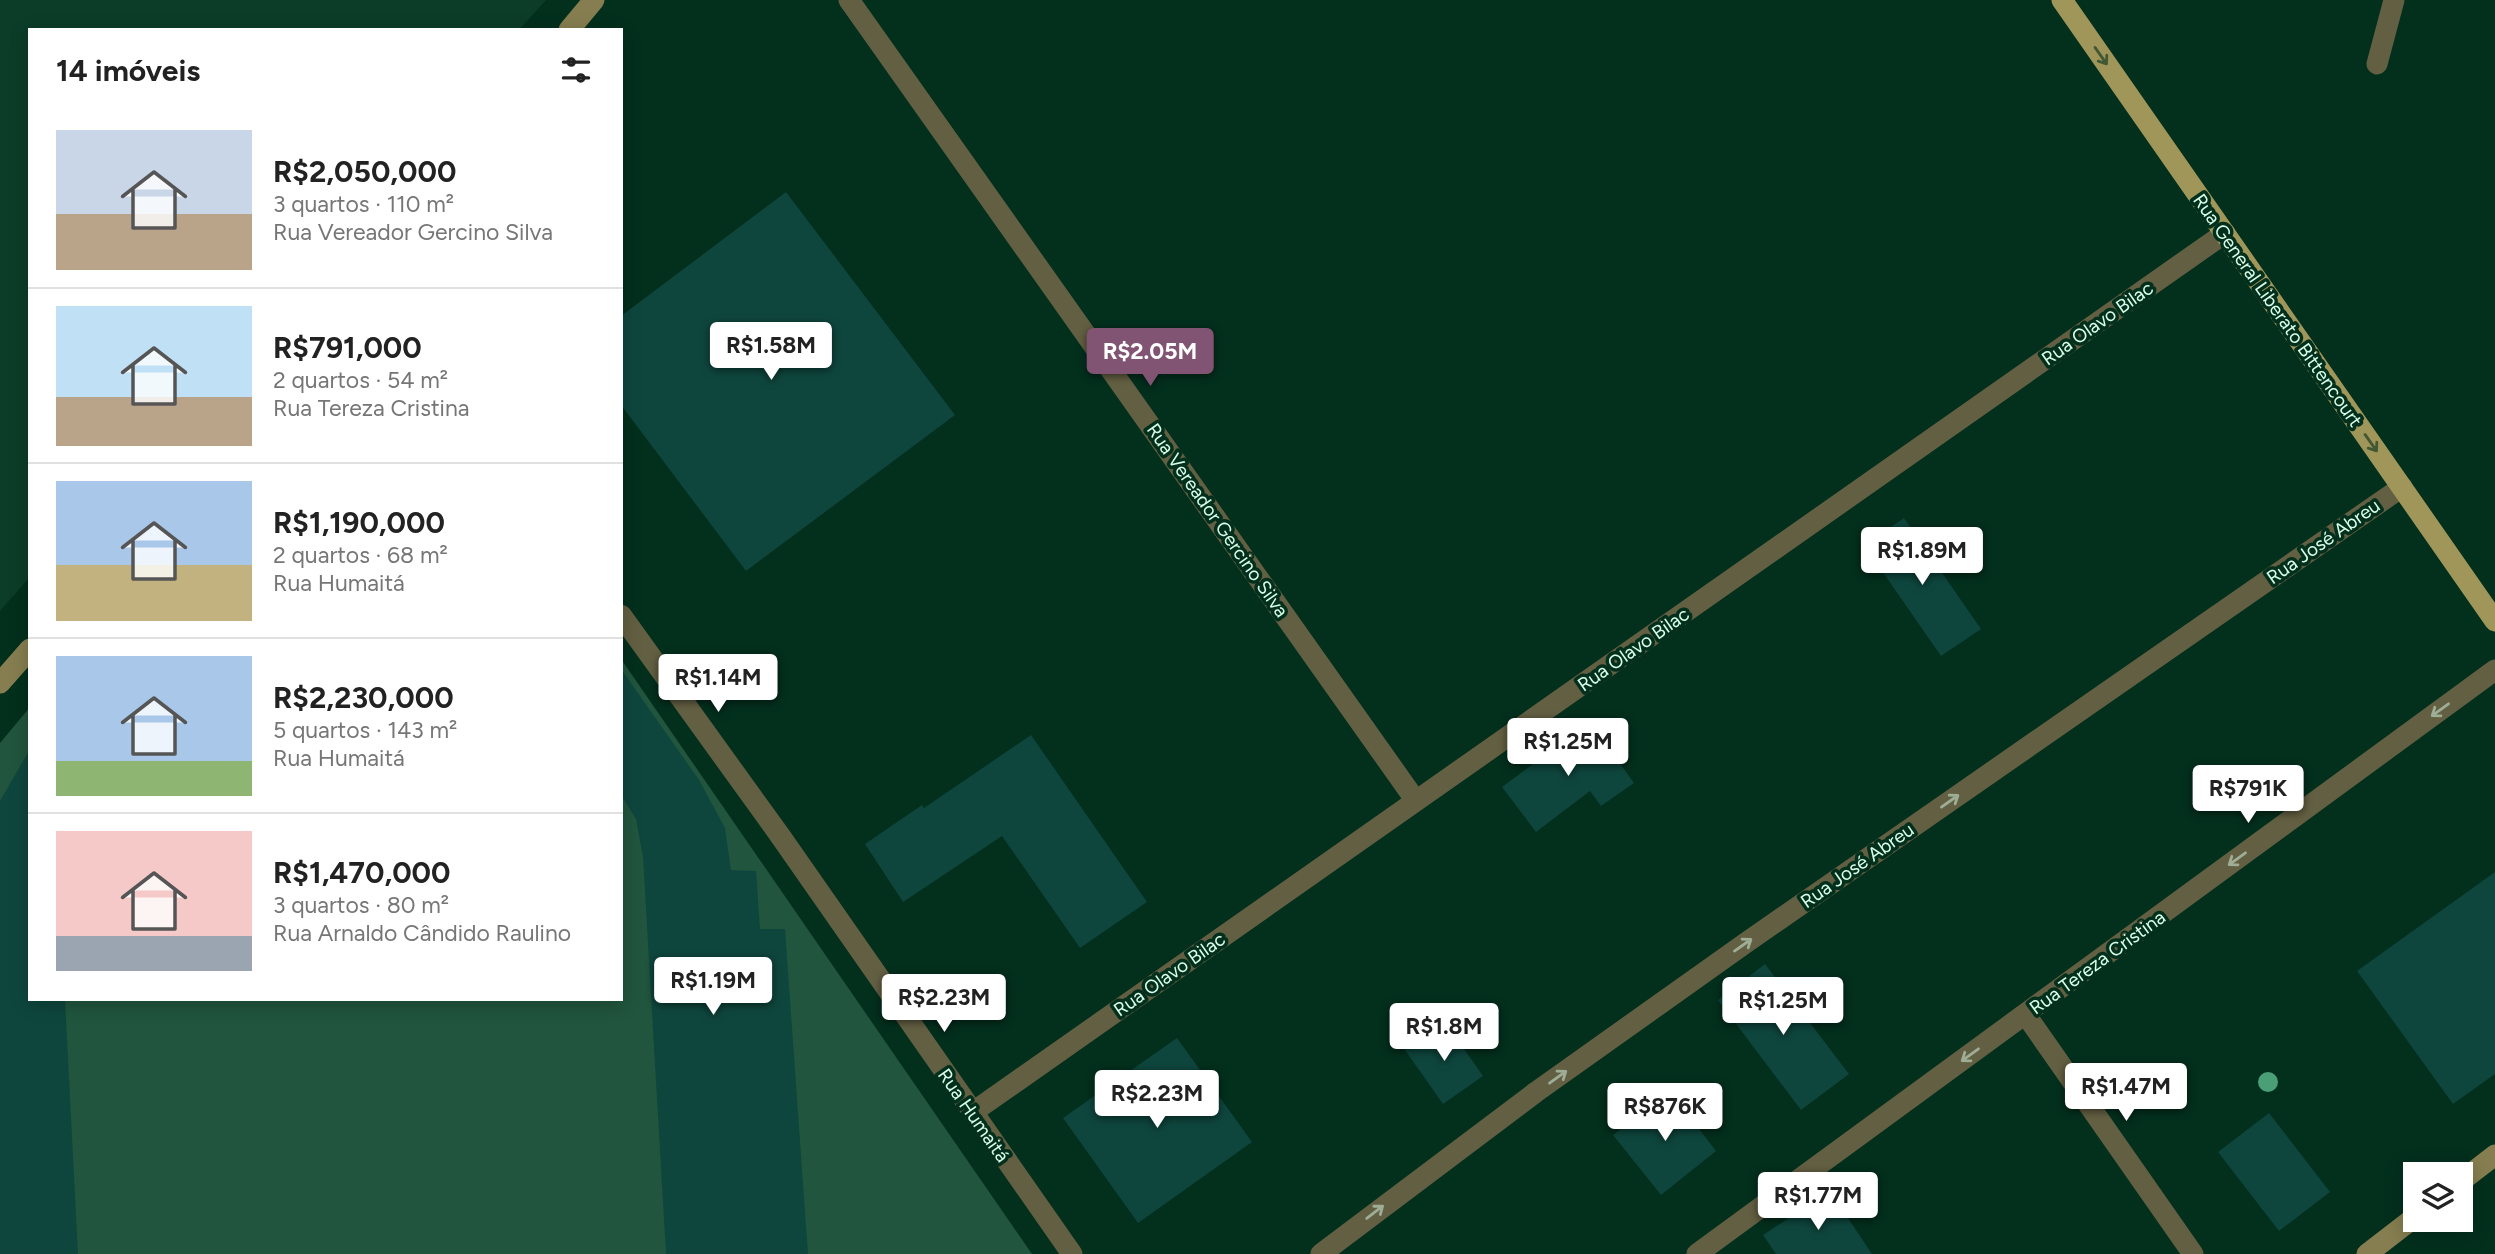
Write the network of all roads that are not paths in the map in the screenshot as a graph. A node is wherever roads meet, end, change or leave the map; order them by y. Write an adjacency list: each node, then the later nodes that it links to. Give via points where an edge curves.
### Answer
1 (594, 0): 5 (main road)
2 (849, 0): 14 (street, Rua Vereador Gercino Silva)
3 (2062, 0): 7 (main road, Rua General Liberato Bittencourt, one-way to 7)
4 (2394, 0): 6 (street)
5 (571, 28)
6 (2377, 64)
7 (2225, 233): 8 (main road, Rua General Liberato Bittencourt, one-way to 8); 14 (street, Rua Olavo Bilac)
8 (2402, 487): 10 (main road, Rua General Liberato Bittencourt); 21 (street, Rua José Abreu, one-way to 8, via 1747,942)
9 (623, 618): 16 (street, Rua Humaitá)
10 (2495, 621)
11 (28, 651): 13 (main road)
12 (2495, 670): 15 (street, Rua Tereza Cristina, one-way to 15)
13 (0, 683)
14 (1416, 801): 16 (street, Rua Olavo Bilac)
15 (2025, 1015): 22 (street, Rua Tereza Cristina, one-way to 22); 23 (street)
16 (973, 1112): 20 (street, Rua Humaitá)
17 (2495, 1155): 18 (main road)
18 (2473, 1172)
19 (2403, 1226): 24 (main road)
20 (1072, 1254)
21 (1321, 1254)
22 (1698, 1254)
23 (2193, 1254)
24 (2367, 1254)

